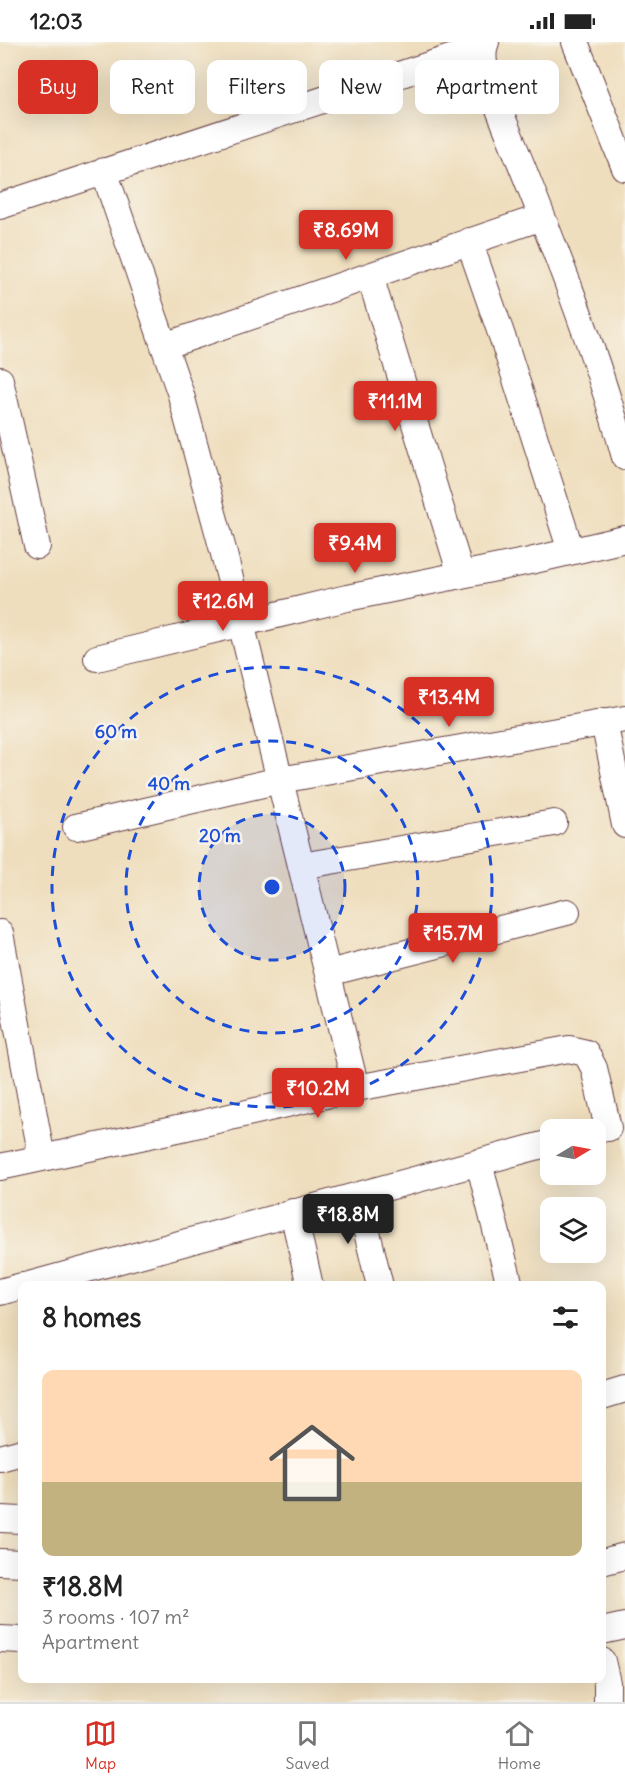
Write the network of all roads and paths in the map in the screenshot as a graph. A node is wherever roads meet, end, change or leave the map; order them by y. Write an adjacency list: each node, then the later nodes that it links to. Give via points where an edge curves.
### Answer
1 (575, 42): 3 (street)
2 (485, 45): 4 (street); 6 (street, via 484,67 490,87)
3 (625, 168)
4 (104, 171): 5 (street); 9 (street)
5 (0, 206)
6 (542, 217): 7 (street); 11 (street, via 570,286)
7 (469, 242): 8 (street); 14 (street)
8 (370, 276): 9 (street); 15 (street)
9 (164, 346): 16 (street)
10 (0, 380): 13 (street)
11 (625, 457)
12 (625, 539): 14 (street)
13 (37, 546)
14 (571, 552): 15 (street)
15 (461, 575): 16 (street)
16 (243, 623): 17 (street); 19 (street)
17 (97, 658)
18 (614, 721): 19 (street); 21 (street)
19 (280, 780): 22 (street); 23 (street)
20 (554, 823): 23 (street)
21 (625, 825)
22 (76, 827)
23 (301, 866): 26 (street)
24 (567, 912): 26 (street)
25 (0, 933): 30 (street)
26 (328, 974): 27 (street)
27 (356, 1088): 28 (street, via 569,1050 586,1053 594,1068); 30 (street)
28 (610, 1128)
29 (540, 1146): 31 (street)
30 (42, 1158): 32 (street)
31 (479, 1162): 33 (street); 38 (street)
32 (0, 1167)
33 (358, 1195): 34 (street); 37 (street)
34 (293, 1212): 35 (street); 36 (street)
35 (42, 1281)
36 (308, 1281)
37 (379, 1281)
38 (509, 1281)
39 (18, 1288): 40 (street)
40 (0, 1292)
41 (625, 1389): 42 (street)
42 (606, 1395)
43 (18, 1453): 44 (street)
44 (0, 1458)
45 (0, 1520): 46 (street)
46 (18, 1520)
47 (625, 1556): 48 (street)
48 (606, 1561)
49 (0, 1562): 50 (street)
50 (18, 1563)
51 (625, 1626): 52 (street)
52 (606, 1630)
53 (0, 1639): 54 (street)
54 (18, 1640)
55 (606, 1679): 57 (street)
56 (625, 1700): 58 (street)
57 (607, 1702)
58 (616, 1702)

